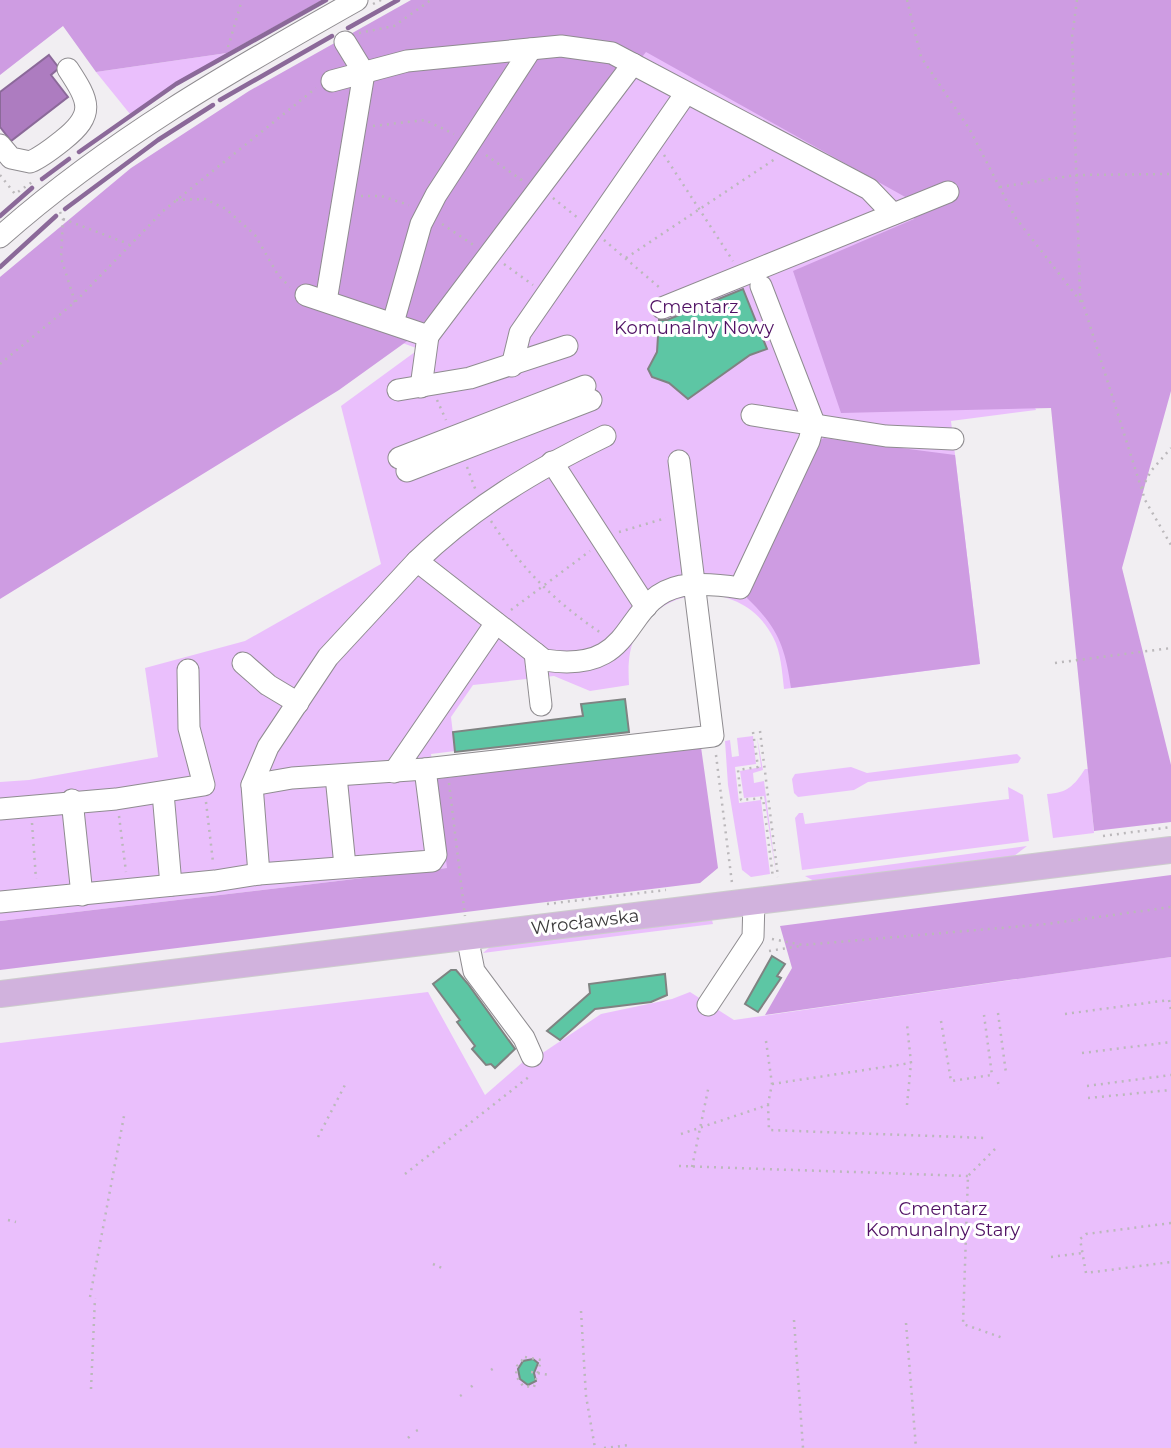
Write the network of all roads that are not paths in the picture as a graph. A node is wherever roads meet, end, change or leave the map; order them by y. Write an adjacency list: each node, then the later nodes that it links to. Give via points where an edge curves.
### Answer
1 (357, 0): 11 (street, via 154,118)
2 (348, 38): 6 (street)
3 (531, 49): 4 (street, via 588,48); 6 (street, via 407,61); 17 (street, via 427,213)
4 (633, 64): 8 (street); 18 (street)
5 (68, 69): 9 (street, via 83,92 86,114)
6 (365, 73): 7 (street); 17 (street, via 344,196 316,298)
7 (332, 82)
8 (686, 93): 13 (street, via 869,189); 20 (street, via 587,225 520,333)
9 (62, 141): 10 (street, via 23,163); 11 (street)
10 (0, 145)
11 (84, 167): 14 (street)
12 (948, 192): 13 (street)
13 (893, 214): 15 (street)
14 (0, 237)
15 (752, 281): 16 (street); 25 (street)
16 (669, 305)
17 (393, 323): 18 (street)
18 (428, 336): 21 (street)
19 (567, 346): 20 (street)
20 (512, 366): 21 (street)
21 (426, 386): 22 (street)
22 (398, 390)
23 (588, 393): 30 (street)
24 (752, 415): 25 (street)
25 (814, 424): 27 (street, via 886,436); 32 (street, via 740,588)
26 (605, 436): 29 (street)
27 (953, 439)
28 (679, 461): 32 (street)
29 (552, 462): 31 (street, via 481,506 443,534); 33 (street)
30 (403, 464)
31 (417, 561): 34 (street); 38 (street, via 328,657)
32 (689, 591): 33 (street, via 654,599); 40 (street, via 713,736)
33 (646, 607): 35 (street, via 618,644 598,658 569,664 544,660)
34 (495, 623): 35 (street); 41 (street)
35 (535, 653): 39 (street)
36 (243, 663): 38 (street)
37 (188, 670): 44 (street, via 189,728 204,785)
38 (298, 704): 43 (street, via 268,747)
39 (541, 705)
40 (435, 768): 41 (street); 48 (street, via 435,859 392,866)
41 (394, 772): 42 (street)
42 (336, 776): 43 (street); 48 (street)
43 (252, 785): 49 (street)
44 (163, 793): 45 (street); 50 (street)
45 (72, 800): 46 (street); 51 (street)
46 (0, 809)
47 (1171, 850): 53 (main road, Wrocławska)
48 (345, 866): 49 (street)
49 (259, 874): 50 (street)
50 (171, 885): 51 (street)
51 (82, 895): 52 (street)
52 (0, 902)
53 (754, 912): 54 (main road, Wrocławska); 56 (street, via 753,937)
54 (467, 936): 55 (main road, Wrocławska); 57 (street, via 474,971 524,1038)
55 (0, 994)
56 (708, 1005)
57 (531, 1066)

